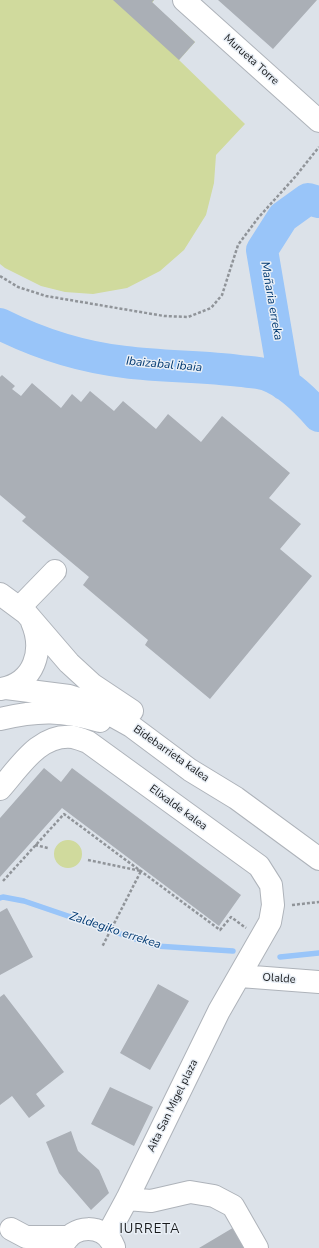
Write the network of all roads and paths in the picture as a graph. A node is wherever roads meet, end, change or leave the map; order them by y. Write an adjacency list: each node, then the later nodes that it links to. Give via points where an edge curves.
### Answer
1 (184, 0): 2 (main road, Murueta Torre)
2 (319, 120)
3 (319, 147): 4 (path, via 238,245 222,295 211,308 188,317 164,316 46,296 18,287)
4 (0, 276)
5 (55, 571): 6 (main road)
6 (12, 604): 7 (main road, via 37,633 38,647 36,661 29,673); 10 (main road, via 93,685 214,770)
7 (3, 689): 10 (main road, Bidebarrieta kalea, via 69,696 88,702 131,726 190,770)
8 (0, 719): 10 (main road, via 48,712 74,714 101,721 120,731 174,771)
9 (0, 790): 19 (main road, Elixalde kalea, via 36,748 49,740 72,737 88,742 259,866 271,885 273,905 270,922)
10 (236, 798): 13 (main road, Bidebarrieta kalea)
11 (36, 845): 12 (path); 15 (path, via 64,814); 16 (path)
12 (48, 848)
13 (319, 859)
14 (88, 860): 15 (path)
15 (141, 871): 17 (path, via 220,930 231,917); 18 (path)
16 (3, 881)
17 (249, 930)
18 (102, 948)
19 (240, 976): 20 (main road, Olalde); 21 (main road, Aita San Migel plaza, via 219,1011)
20 (319, 982)
21 (127, 1199): 24 (main road, Aita San Migel plaza); 26 (main road, via 151,1201 190,1192 214,1196 233,1206)
22 (5, 1224): 23 (main road, via 26,1237); 25 (main road)
23 (66, 1242): 24 (main road, via 84,1229 100,1231)
24 (111, 1242)
25 (28, 1248)
26 (257, 1248)

